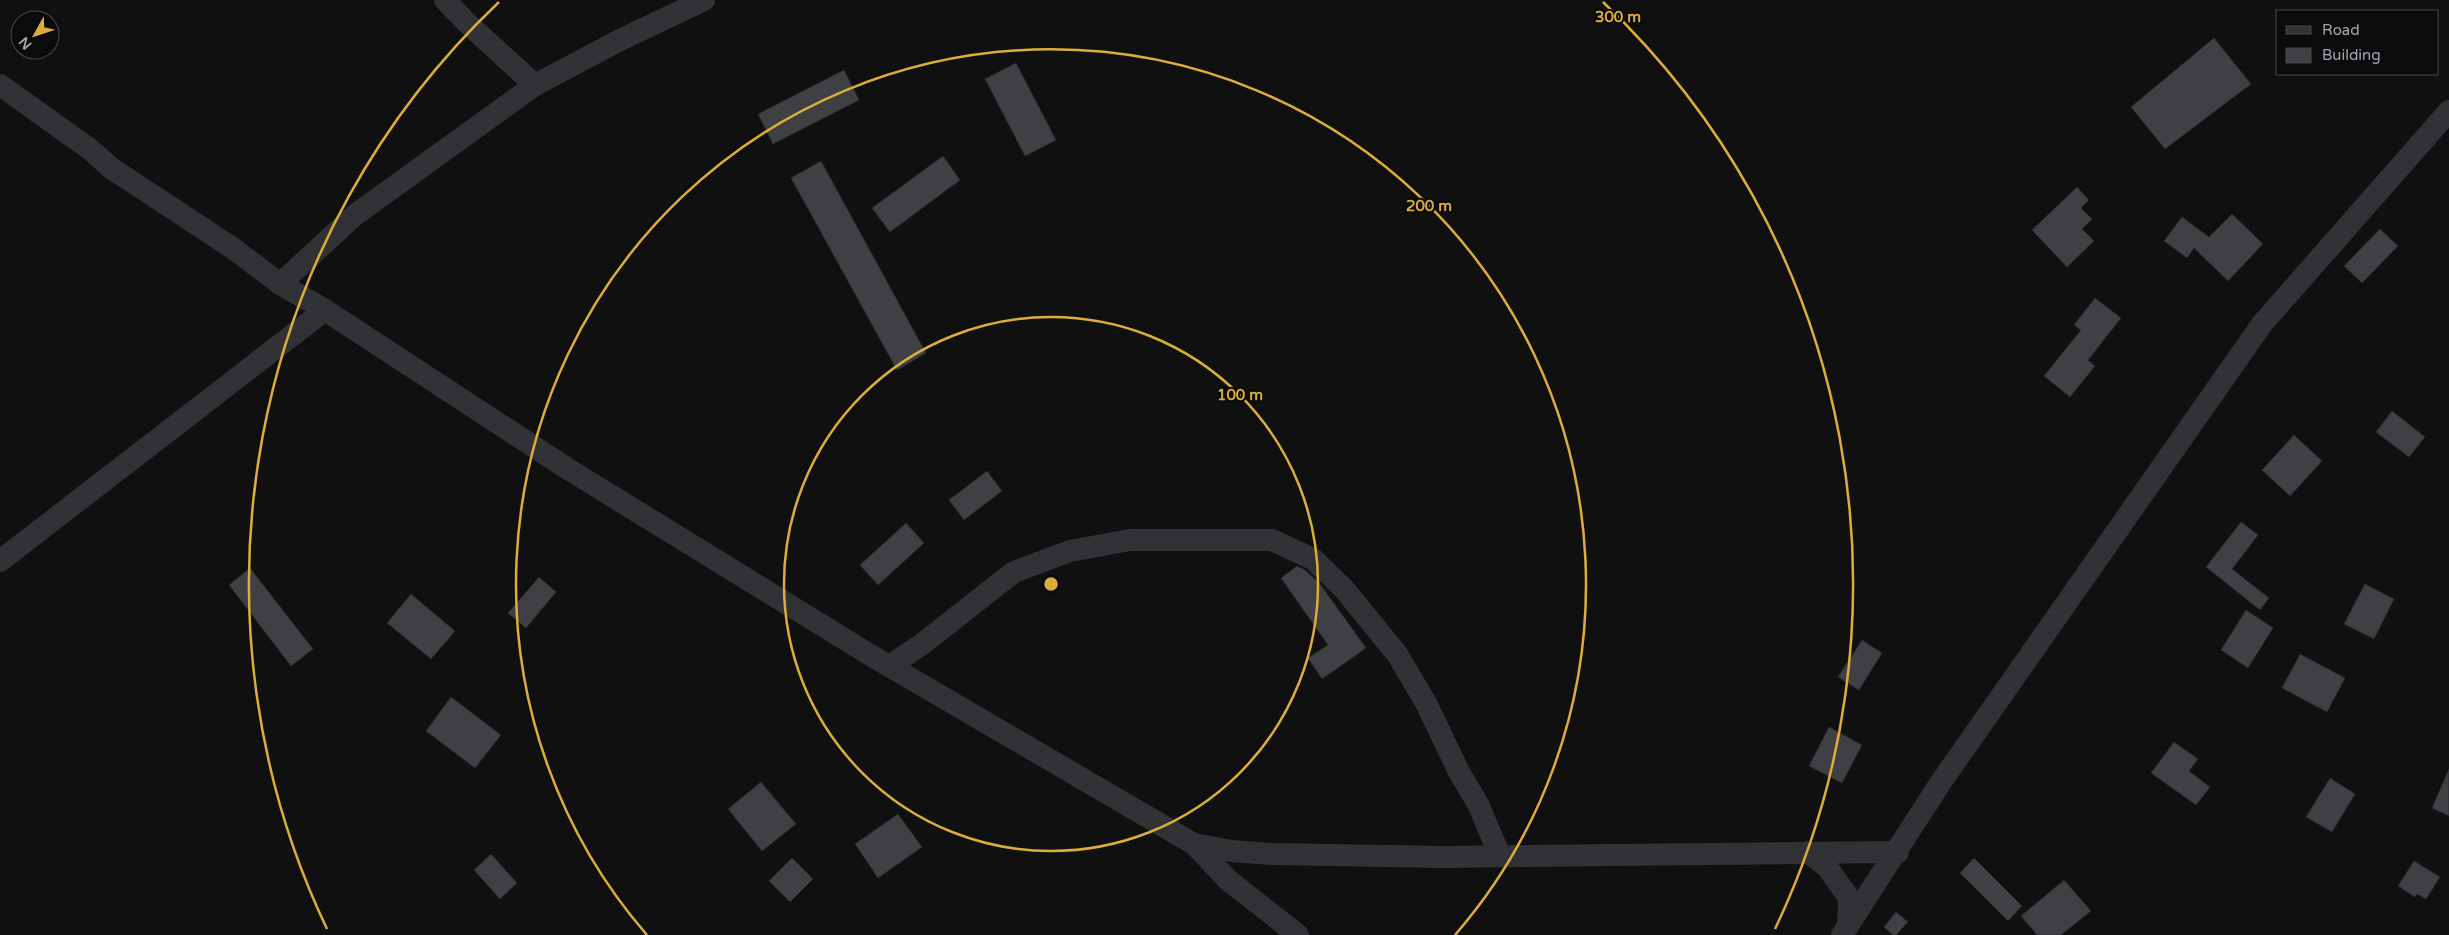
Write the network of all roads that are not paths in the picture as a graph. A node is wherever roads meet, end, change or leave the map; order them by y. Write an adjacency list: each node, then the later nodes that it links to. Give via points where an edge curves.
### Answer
1 (445, 0): 4 (street)
2 (704, 0): 4 (street)
3 (0, 85): 6 (street, via 111,168 234,249)
4 (535, 85): 6 (street, via 355,215)
5 (2449, 111): 12 (street, via 2262,324 1941,782)
6 (280, 284): 7 (street)
7 (325, 310): 8 (street); 9 (street, via 568,469)
8 (0, 561)
9 (889, 666): 10 (street); 13 (street, via 1014,572 1070,551 1130,540 1272,540 1313,559 1344,589 1397,654 1478,804)
10 (1194, 844): 13 (street, via 1272,854); 15 (street, via 1228,880)
11 (1808, 852): 12 (street); 13 (street); 14 (street, via 1827,866 1849,898)
12 (1898, 852): 14 (street)
13 (1500, 856)
14 (1845, 931)
15 (1298, 935)

